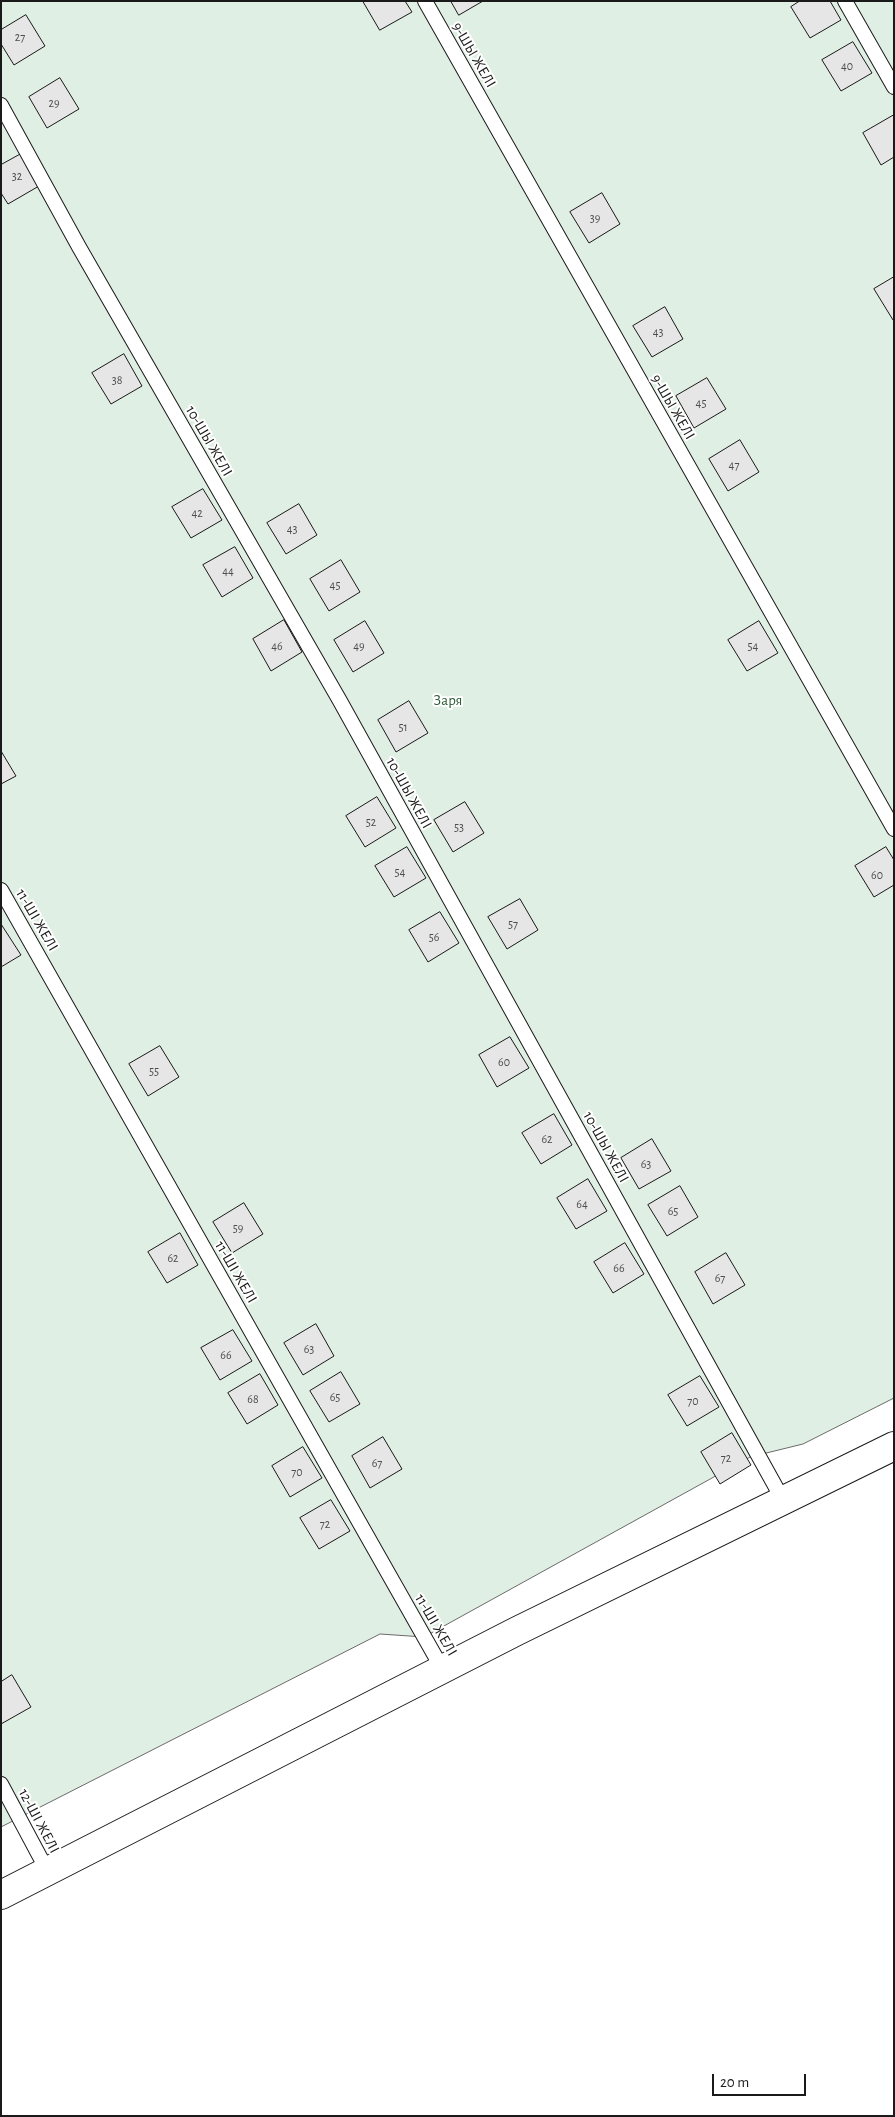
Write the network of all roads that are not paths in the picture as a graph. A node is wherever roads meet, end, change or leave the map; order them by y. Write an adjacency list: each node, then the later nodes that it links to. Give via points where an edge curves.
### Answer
1 (424, 1): 5 (lane, 9-ШЫ ЖЕЛІ)
2 (845, 1): 3 (lane)
3 (894, 87)
4 (1, 105): 8 (lane, 10-ШЫ ЖЕЛІ, via 345,710)
5 (894, 829)
6 (1, 890): 9 (lane, 11-ШІ ЖЕЛІ)
7 (894, 1446): 8 (street)
8 (783, 1500): 9 (street)
9 (443, 1670): 11 (street)
10 (1, 1784): 11 (lane, 12-ШІ ЖЕЛІ)
11 (48, 1872): 12 (street)
12 (1, 1895)

